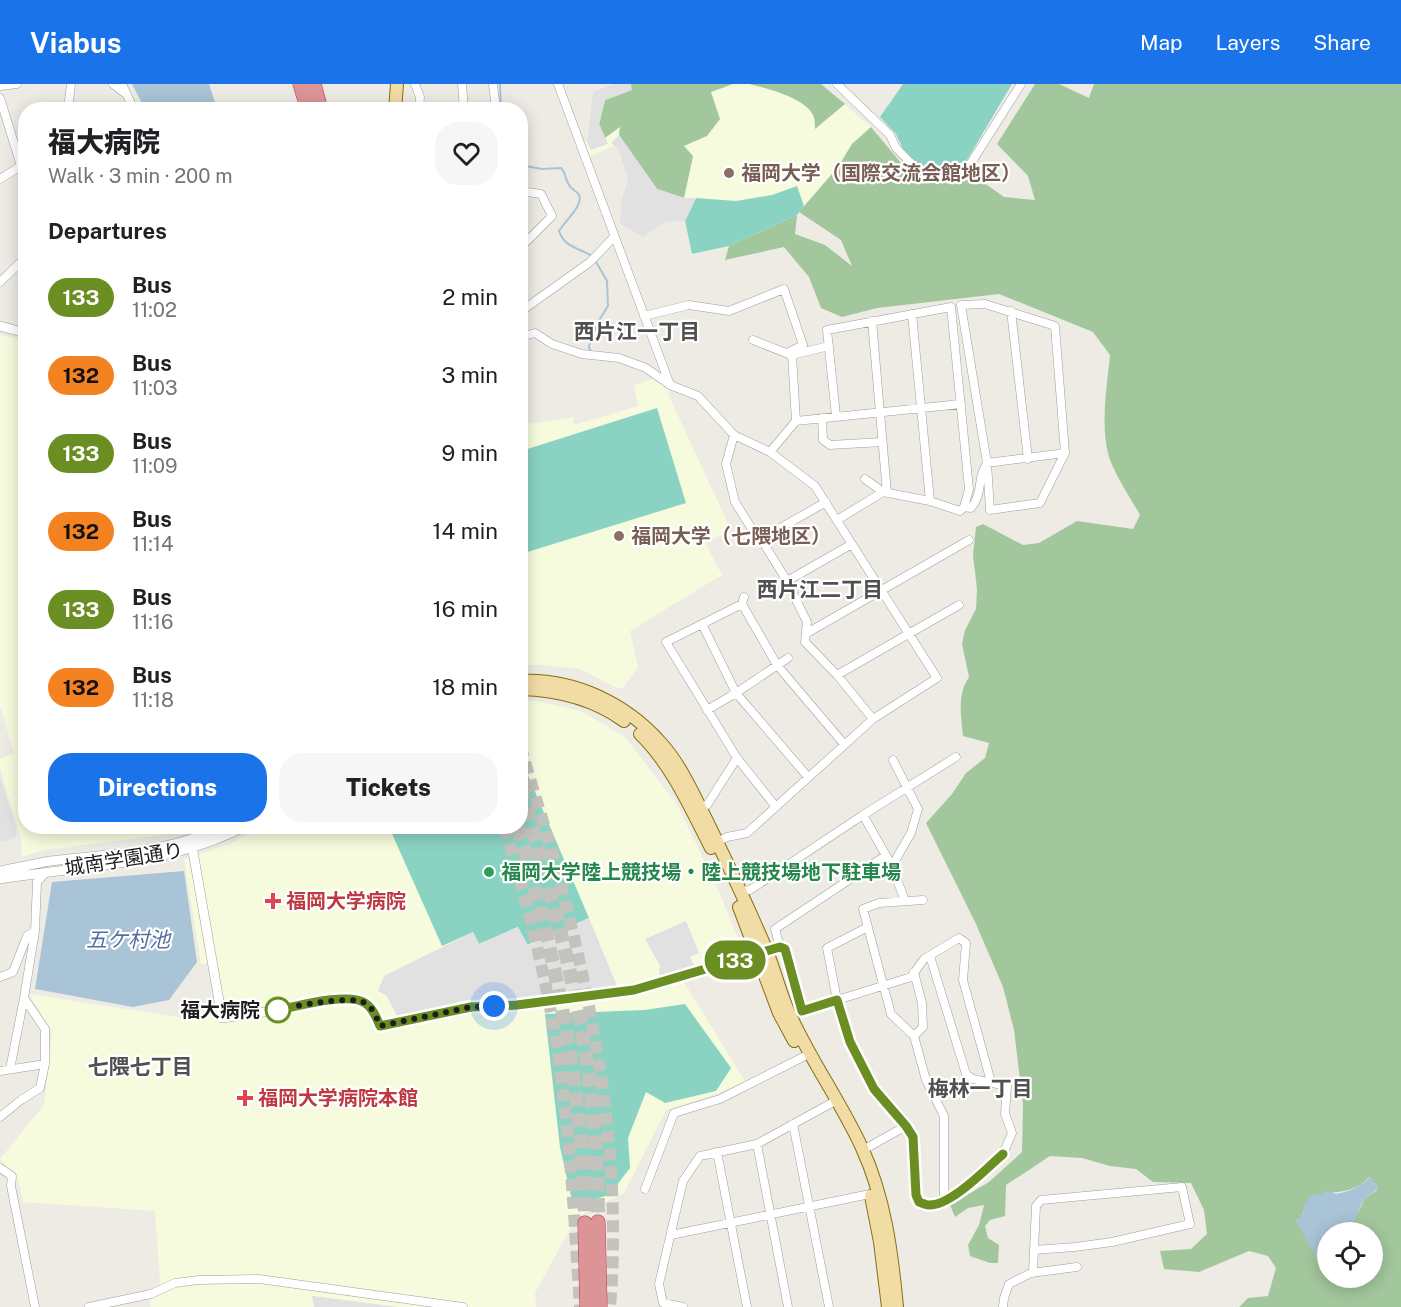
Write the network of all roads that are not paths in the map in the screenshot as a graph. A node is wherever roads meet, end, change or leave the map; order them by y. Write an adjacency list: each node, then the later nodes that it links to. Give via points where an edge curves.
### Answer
1 (17, 84): 13 (street)
2 (71, 84): 16 (street)
3 (113, 84): 14 (street, via 122,93)
4 (300, 84): 18 (highway)
5 (314, 84): 19 (highway)
6 (397, 84): 20 (main road)
7 (416, 84): 21 (street)
8 (462, 84): 22 (street)
9 (493, 84): 23 (street)
10 (558, 84): 28 (street)
11 (837, 84): 12 (street, via 890,135 896,148 914,166 964,174)
12 (1021, 84)
13 (3, 85)
14 (123, 88): 17 (street)
15 (0, 98): 24 (street)
16 (69, 102)
17 (130, 102)
18 (306, 102)
19 (319, 102)
20 (396, 102)
21 (420, 102)
22 (463, 102)
23 (495, 102)
24 (18, 150)
25 (18, 167): 26 (street)
26 (0, 179)
27 (528, 192): 29 (street, via 541,194 552,216)
28 (614, 237): 32 (street, via 593,260); 35 (street)
29 (528, 240)
30 (18, 265): 31 (street)
31 (0, 282)
32 (528, 306)
33 (1011, 311): 53 (street, via 1055,326); 54 (street); 55 (street, via 985,304 961,305)
34 (912, 314): 36 (street); 44 (street, via 951,307); 45 (street)
35 (644, 316): 42 (street, via 689,305 729,311 784,289 803,345); 43 (street)
36 (872, 321): 41 (street, via 827,330); 46 (street)
37 (0, 326): 38 (street)
38 (18, 331)
39 (528, 335): 43 (street, via 535,333 552,344 582,354 620,358 646,368)
40 (753, 340): 42 (street)
41 (829, 346): 42 (street); 47 (street)
42 (790, 354): 49 (street)
43 (670, 386): 50 (street, via 698,396)
44 (961, 404): 45 (street); 60 (street, via 969,489)
45 (921, 408): 46 (street); 58 (street)
46 (880, 412): 47 (street); 51 (street)
47 (836, 416): 48 (street)
48 (822, 418): 49 (street); 51 (street, via 823,440 830,445)
49 (796, 421): 52 (street)
50 (735, 435): 52 (street); 62 (street, via 726,464 735,502)
51 (882, 442): 57 (street)
52 (770, 452): 59 (street, via 815,486)
53 (1065, 453): 54 (street); 55 (street, via 1040,503 990,510)
54 (1028, 459): 55 (street)
55 (987, 463): 60 (street, via 981,471 978,499 971,508)
56 (865, 479): 57 (street)
57 (885, 493): 58 (street); 61 (street)
58 (930, 501): 60 (street, via 960,512)
59 (826, 502): 61 (street); 62 (street)
60 (964, 507)
61 (837, 520): 64 (street)
62 (761, 539): 65 (street)
63 (969, 540): 66 (street)
64 (852, 544): 65 (street); 66 (street)
65 (787, 581): 69 (street, via 807,622)
66 (881, 590): 69 (street); 70 (street)
67 (959, 605): 70 (street)
68 (702, 624): 72 (street, via 743,600); 76 (street); 77 (street, via 666,642)
69 (807, 633): 73 (street, via 805,642)
70 (908, 633): 73 (street); 78 (street, via 937,678)
71 (788, 658): 72 (street)
72 (777, 665): 76 (street); 79 (street)
73 (837, 675): 78 (street)
74 (528, 681): 85 (main road, via 569,686 623,710 669,753)
75 (528, 690): 103 (main road, via 571,696 602,708 650,743 668,768)
76 (736, 693): 77 (street); 83 (street)
77 (707, 710): 81 (street)
78 (873, 719): 79 (street)
79 (844, 744): 83 (street)
80 (956, 757): 84 (street)
81 (737, 758): 85 (street, via 707,805); 86 (street)
82 (893, 760): 84 (street)
83 (808, 777): 86 (street)
84 (909, 788): 87 (street); 93 (street, via 918,809 911,834)
85 (699, 806): 90 (main road)
86 (776, 807): 90 (street, via 747,833)
87 (863, 815): 92 (street); 97 (street, via 750,890)
88 (209, 834): 91 (street, 城南学園通り)
89 (221, 834): 91 (street, 城南学園通り)
90 (717, 842): 97 (main road)
91 (192, 844): 94 (street, 城南学園通り); 95 (street, 城南学園通り, via 142,860); 103 (street, via 222,1018 350,998 365,1003 380,1026 471,1007 634,990)
92 (885, 856): 93 (street); 102 (street, via 775,929)
93 (892, 866): 99 (street)
94 (0, 871)
95 (47, 871): 96 (street, 城南学園通り); 101 (street, via 37,882)
96 (0, 879)
97 (741, 891): 103 (main road)
98 (923, 900): 99 (street)
99 (905, 901): 100 (street, via 863,909)
100 (868, 927): 107 (street); 109 (street, via 827,948)
101 (35, 931): 106 (street, via 27,936 13,972); 108 (street)
102 (780, 947): 103 (street); 109 (street, via 785,949 802,1011)
103 (762, 952): 111 (main road, via 779,1013); 116 (main road)
104 (930, 956): 105 (street); 115 (street, via 966,1074); 115 (street, via 960,938 966,943 963,980)
105 (914, 972): 107 (street); 110 (street, via 923,1027)
106 (0, 976)
107 (884, 985): 109 (street); 110 (street, via 891,1014)
108 (24, 998): 112 (street, via 45,1029); 113 (street)
109 (837, 1000): 119 (street, via 850,1042 874,1089)
110 (914, 1036): 126 (street, via 926,1080 944,1116)
111 (803, 1058): 116 (main road); 124 (street, via 720,1099 674,1113)
112 (45, 1064): 113 (street); 117 (street, via 40,1088)
113 (10, 1069): 114 (street)
114 (0, 1071)
115 (991, 1082): 126 (street, via 1007,1086 1005,1114 1012,1133 1003,1154)
116 (833, 1102): 118 (street); 121 (main road); 125 (main road)
117 (0, 1117)
118 (793, 1124): 120 (street); 127 (street)
119 (906, 1126): 121 (street); 126 (street, via 913,1137 919,1202 927,1206)
120 (757, 1144): 122 (street); 128 (street)
121 (863, 1150): 144 (main road, via 890,1240)
122 (717, 1152): 129 (street); 130 (street, via 700,1156 683,1181)
123 (0, 1167): 134 (street, via 12,1176)
124 (645, 1189)
125 (870, 1194): 127 (street); 143 (main road)
126 (944, 1201)
127 (809, 1206): 128 (street); 142 (street)
128 (770, 1215): 129 (street); 141 (street)
129 (730, 1223): 130 (street); 140 (street)
130 (671, 1235): 139 (street, via 659,1284 663,1303)
131 (1034, 1250): 131 (street, via 1036,1206 1041,1200 1182,1187 1190,1224 1112,1242); 133 (street)
132 (1077, 1267): 133 (street)
133 (1033, 1273): 145 (street, via 1009,1284)
134 (35, 1307)
135 (89, 1307): 136 (street, via 151,1294 175,1283 259,1279)
136 (463, 1307)
137 (587, 1307): 138 (highway, via 592,1222)
138 (600, 1307)
139 (683, 1307)
140 (747, 1307)
141 (788, 1307)
142 (829, 1307)
143 (888, 1307)
144 (897, 1307)
145 (1003, 1307)

